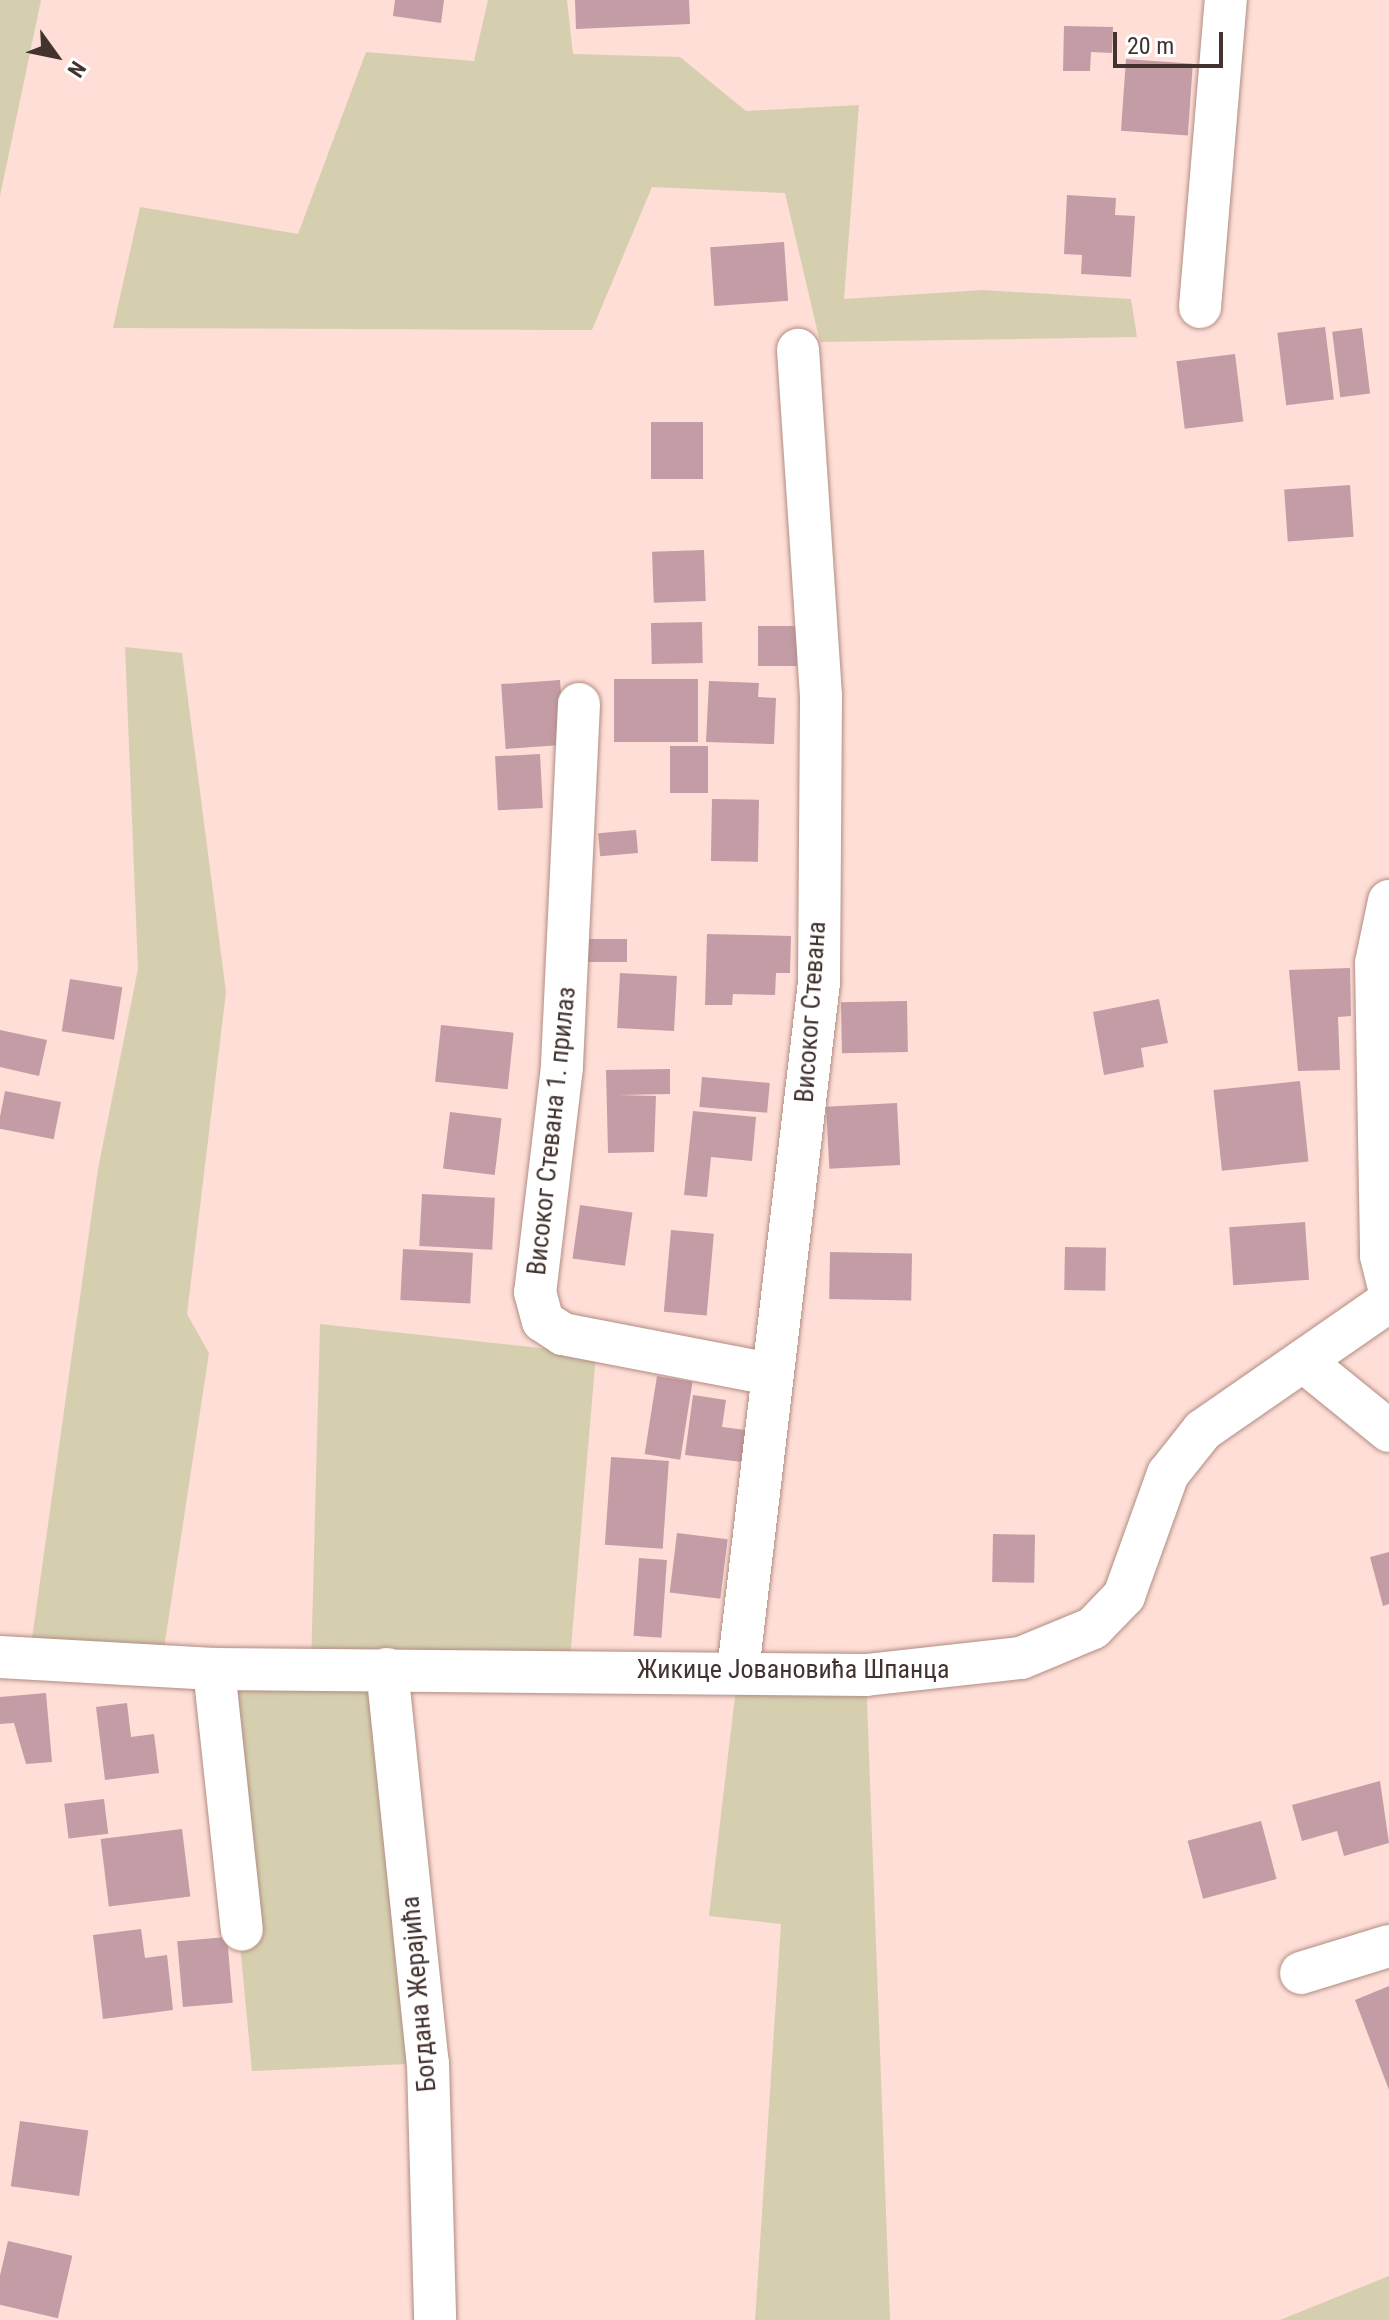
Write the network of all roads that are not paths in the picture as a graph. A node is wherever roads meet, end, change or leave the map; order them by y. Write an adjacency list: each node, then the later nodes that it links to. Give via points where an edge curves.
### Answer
1 (1226, 0): 2 (street)
2 (1200, 307)
3 (798, 350): 9 (street, Високог Стевана, via 821,696 819,983)
4 (579, 704): 9 (street, Високог Стевана 1. прилаз, via 562,1067 535,1292 543,1321 563,1334)
5 (1389, 901): 6 (street, via 1376,963 1381,1256)
6 (1389, 1289)
7 (1389, 1301): 8 (street, Жикице Јовановића Шпанца)
8 (1303, 1361): 10 (street); 14 (street, Жикице Јовановића Шпанца, via 1219,1415 1185,1448 1155,1502 1124,1596 1093,1628 1021,1658 956,1670)
9 (771, 1374): 14 (street, Високог Стевана)
10 (1389, 1431)
11 (0, 1657): 12 (street, Жикице Јовановића Шпанца)
12 (214, 1669): 13 (street, Жикице Јовановића Шпанца); 15 (street)
13 (387, 1669): 14 (street, Жикице Јовановића Шпанца); 18 (street, Богдана Жерајића, via 428,2063)
14 (738, 1671)
15 (242, 1929)
16 (1389, 1946): 17 (street)
17 (1301, 1973)
18 (435, 2320)

